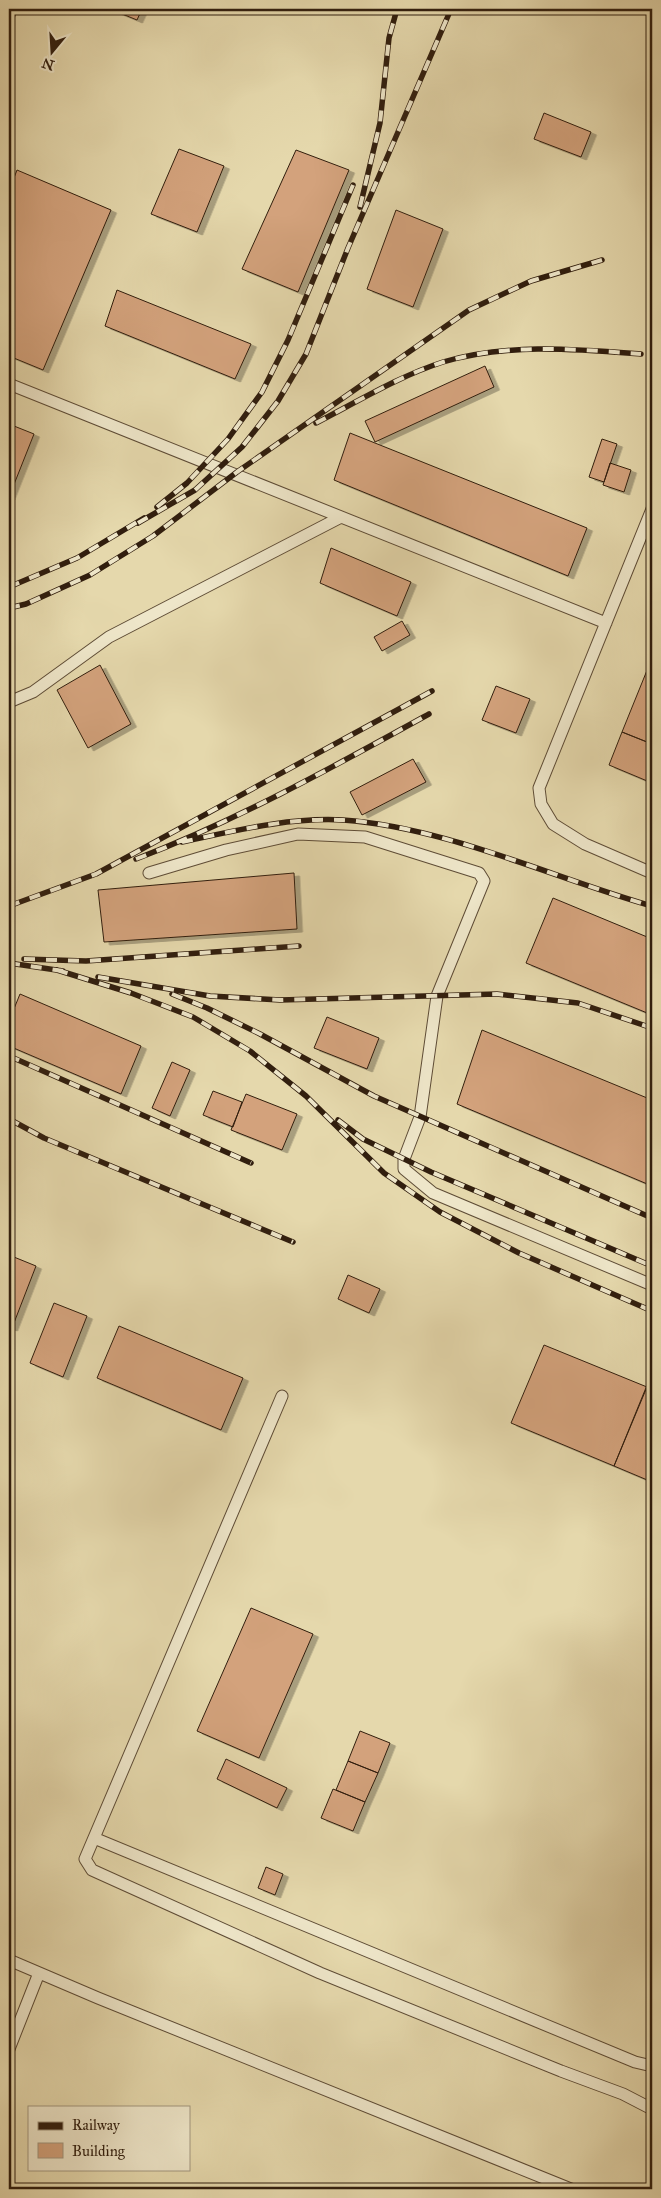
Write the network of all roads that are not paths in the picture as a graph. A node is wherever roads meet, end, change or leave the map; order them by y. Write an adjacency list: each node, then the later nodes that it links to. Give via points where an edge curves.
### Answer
1 (12, 9): 2 (lane)
2 (9, 15)
3 (9, 384): 5 (lane)
4 (652, 509): 6 (lane)
5 (341, 517): 7 (lane); 8 (lane, via 109,638 33,692)
6 (648, 530): 7 (lane)
7 (606, 623): 10 (lane, via 539,788 541,804 553,824 585,844)
8 (9, 702)
9 (150, 873): 11 (lane, via 226,850 298,834 365,837 479,873 484,881 437,996 420,1117 404,1159 404,1169 433,1193)
10 (652, 873)
11 (652, 1285)
12 (282, 1396): 13 (lane)
13 (94, 1838): 17 (lane, via 635,2062); 18 (lane, via 85,1859 92,1870 320,1973 623,2094)
14 (9, 1960): 15 (lane)
15 (39, 1973): 16 (lane); 19 (lane)
16 (9, 2049)
17 (652, 2066)
18 (652, 2109)
19 (571, 2189)

